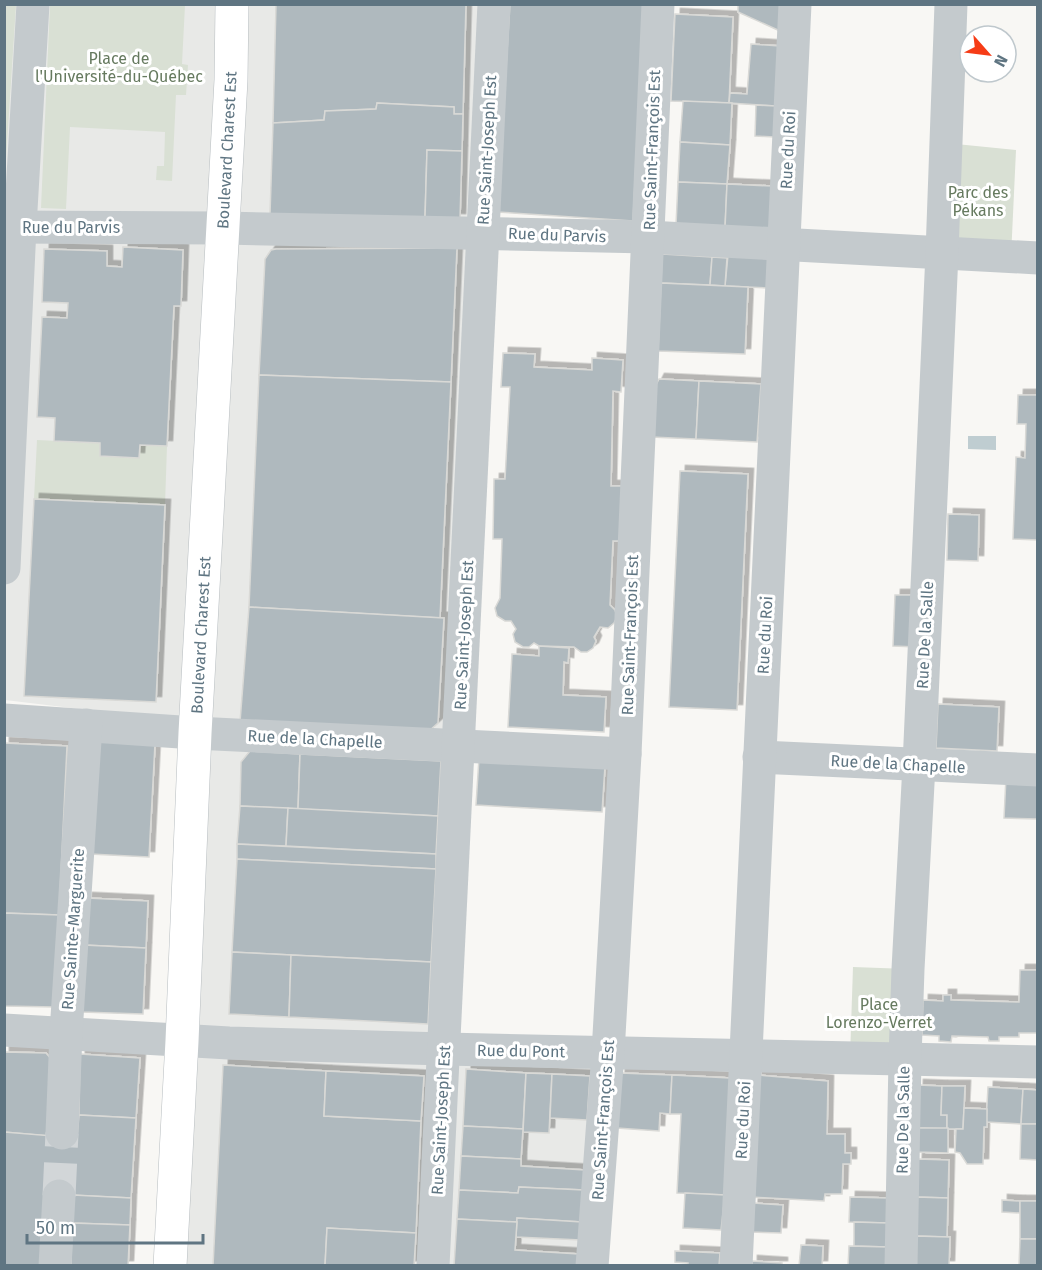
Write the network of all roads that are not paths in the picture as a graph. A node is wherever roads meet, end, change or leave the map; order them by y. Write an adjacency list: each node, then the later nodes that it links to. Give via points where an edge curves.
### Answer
1 (33, 4): 7 (street)
2 (232, 4): 8 (main road, Boulevard Charest Est)
3 (495, 4): 9 (street, Rue Saint-Joseph Est)
4 (658, 4): 10 (street, Rue Saint-François Est)
5 (795, 4): 11 (street, Rue du Roi)
6 (951, 4): 12 (street, Rue De la Salle)
7 (12, 227): 8 (street, Rue du Parvis); 14 (street)
8 (223, 228): 9 (street, Rue du Parvis); 17 (main road, Boulevard Charest Est)
9 (482, 233): 10 (street, Rue du Parvis); 18 (street, Rue Saint-Joseph Est)
10 (648, 237): 11 (street, Rue du Parvis); 19 (street, Rue Saint-François Est)
11 (783, 245): 12 (street, Rue du Parvis); 20 (street, Rue du Roi)
12 (942, 253): 13 (street, Rue du Parvis); 21 (street, Rue De la Salle)
13 (1038, 258)
14 (4, 568)
15 (4, 720): 16 (street, Rue de la Chapelle)
16 (86, 725): 17 (street, Rue de la Chapelle); 24 (street, Rue Sainte-Marguerite)
17 (195, 733): 18 (street, Rue de la Chapelle); 25 (main road, Boulevard Charest Est)
18 (459, 746): 19 (street, Rue de la Chapelle); 26 (street, Rue Saint-Joseph Est)
19 (625, 754): 27 (street, Rue Saint-François Est)
20 (759, 757): 21 (street, Rue de la Chapelle); 28 (street, Rue du Roi)
21 (919, 765): 22 (street, Rue de la Chapelle); 29 (street, Rue De la Salle)
22 (1038, 770)
23 (4, 1030): 24 (street, Rue du Pont)
24 (66, 1033): 25 (street, Rue du Pont); 31 (street, Rue Sainte-Marguerite)
25 (182, 1041): 26 (street, Rue du Pont); 34 (main road, Boulevard Charest Est)
26 (445, 1049): 27 (street, Rue du Pont); 35 (street, Rue Saint-Joseph Est)
27 (608, 1053): 28 (street, Rue du Pont); 36 (street, Rue Saint-François Est)
28 (747, 1055): 29 (street, Rue du Pont); 37 (street, Rue du Roi)
29 (904, 1059): 30 (street, Rue du Pont); 38 (street, Rue De la Salle)
30 (1038, 1062)
31 (62, 1134)
32 (59, 1196): 33 (street)
33 (55, 1266)
34 (170, 1266)
35 (433, 1266)
36 (592, 1266)
37 (736, 1266)
38 (900, 1266)

